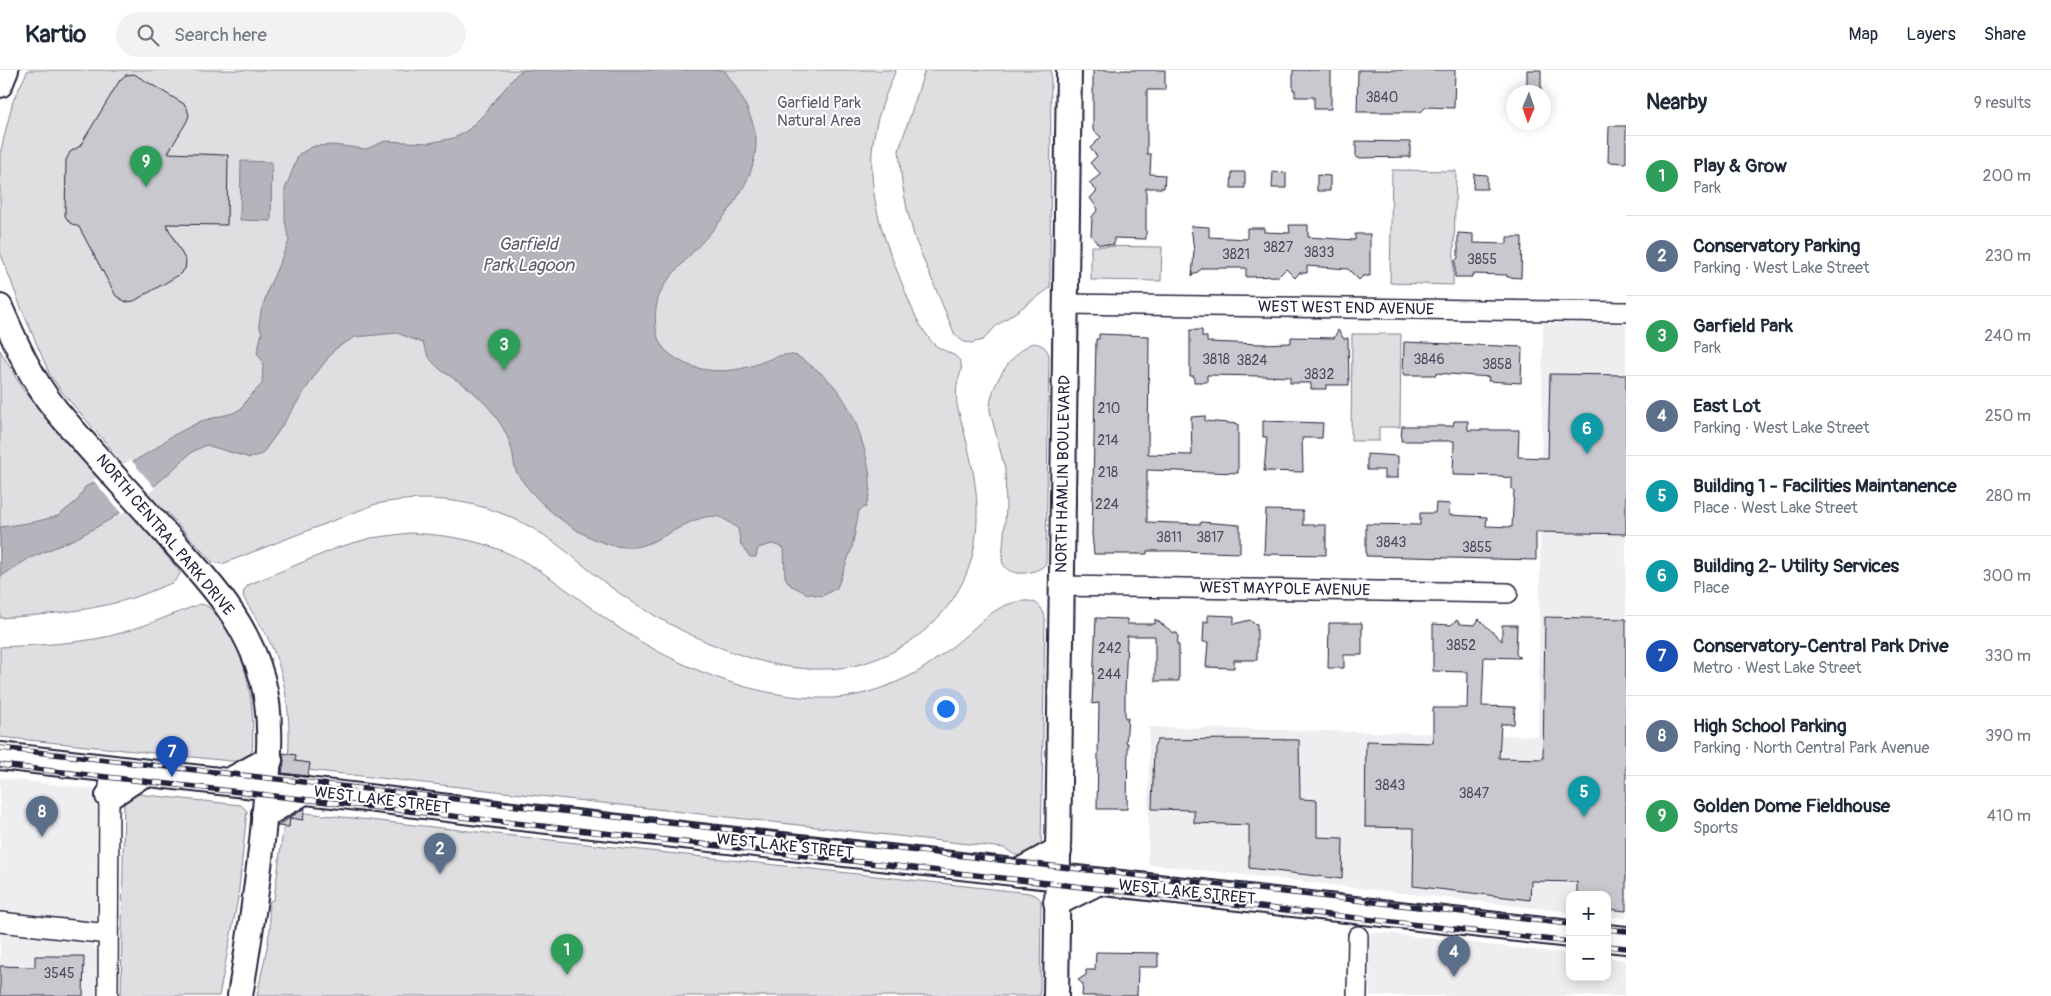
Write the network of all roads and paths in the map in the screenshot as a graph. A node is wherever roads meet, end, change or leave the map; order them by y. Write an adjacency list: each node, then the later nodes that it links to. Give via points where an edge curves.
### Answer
1 (6, 70): 3 (street)
2 (1069, 70): 4 (street, NORTH HAMLIN BOULEVARD)
3 (0, 85)
4 (1065, 304): 6 (street, WEST WEST END AVENUE); 7 (street, NORTH HAMLIN BOULEVARD)
5 (0, 307): 13 (street, NORTH CENTRAL PARK DRIVE, via 29,371 56,409 210,582 240,623 263,678 268,708 271,736)
6 (1626, 312)
7 (1061, 586): 8 (street, WEST MAYPOLE AVENUE); 16 (street, NORTH HAMLIN BOULEVARD)
8 (1508, 592)
9 (0, 756): 10 (main road, WEST LAKE STREET)
10 (109, 769): 11 (main road, WEST LAKE STREET); 14 (street)
11 (144, 772): 12 (main road, WEST LAKE STREET); 14 (main road)
12 (175, 776): 13 (main road, WEST LAKE STREET); 13 (main road, via 190,792)
13 (267, 787): 15 (main road, WEST LAKE STREET); 15 (main road, via 351,782); 29 (street, NORTH CENTRAL PARK DRIVE, via 256,900)
14 (109, 796): 23 (street)
15 (368, 798): 17 (main road, WEST LAKE STREET)
16 (1058, 851): 18 (main road); 19 (street, NORTH HAMLIN BOULEVARD)
17 (939, 863): 18 (main road, WEST LAKE STREET); 19 (main road, via 955,877)
18 (1018, 873): 19 (main road, WEST LAKE STREET)
19 (1057, 889): 20 (main road, WEST LAKE STREET, via 1097,882); 30 (street, NORTH HAMLIN BOULEVARD)
20 (1346, 909): 21 (main road, WEST LAKE STREET); 25 (street)
21 (1376, 913): 24 (main road, WEST LAKE STREET); 25 (street)
22 (0, 922): 23 (street)
23 (108, 934): 28 (street)
24 (1566, 934)
25 (1358, 936): 31 (street)
26 (1611, 938): 27 (main road)
27 (1626, 940)
28 (108, 996)
29 (240, 996)
30 (1056, 996)
31 (1357, 996)

